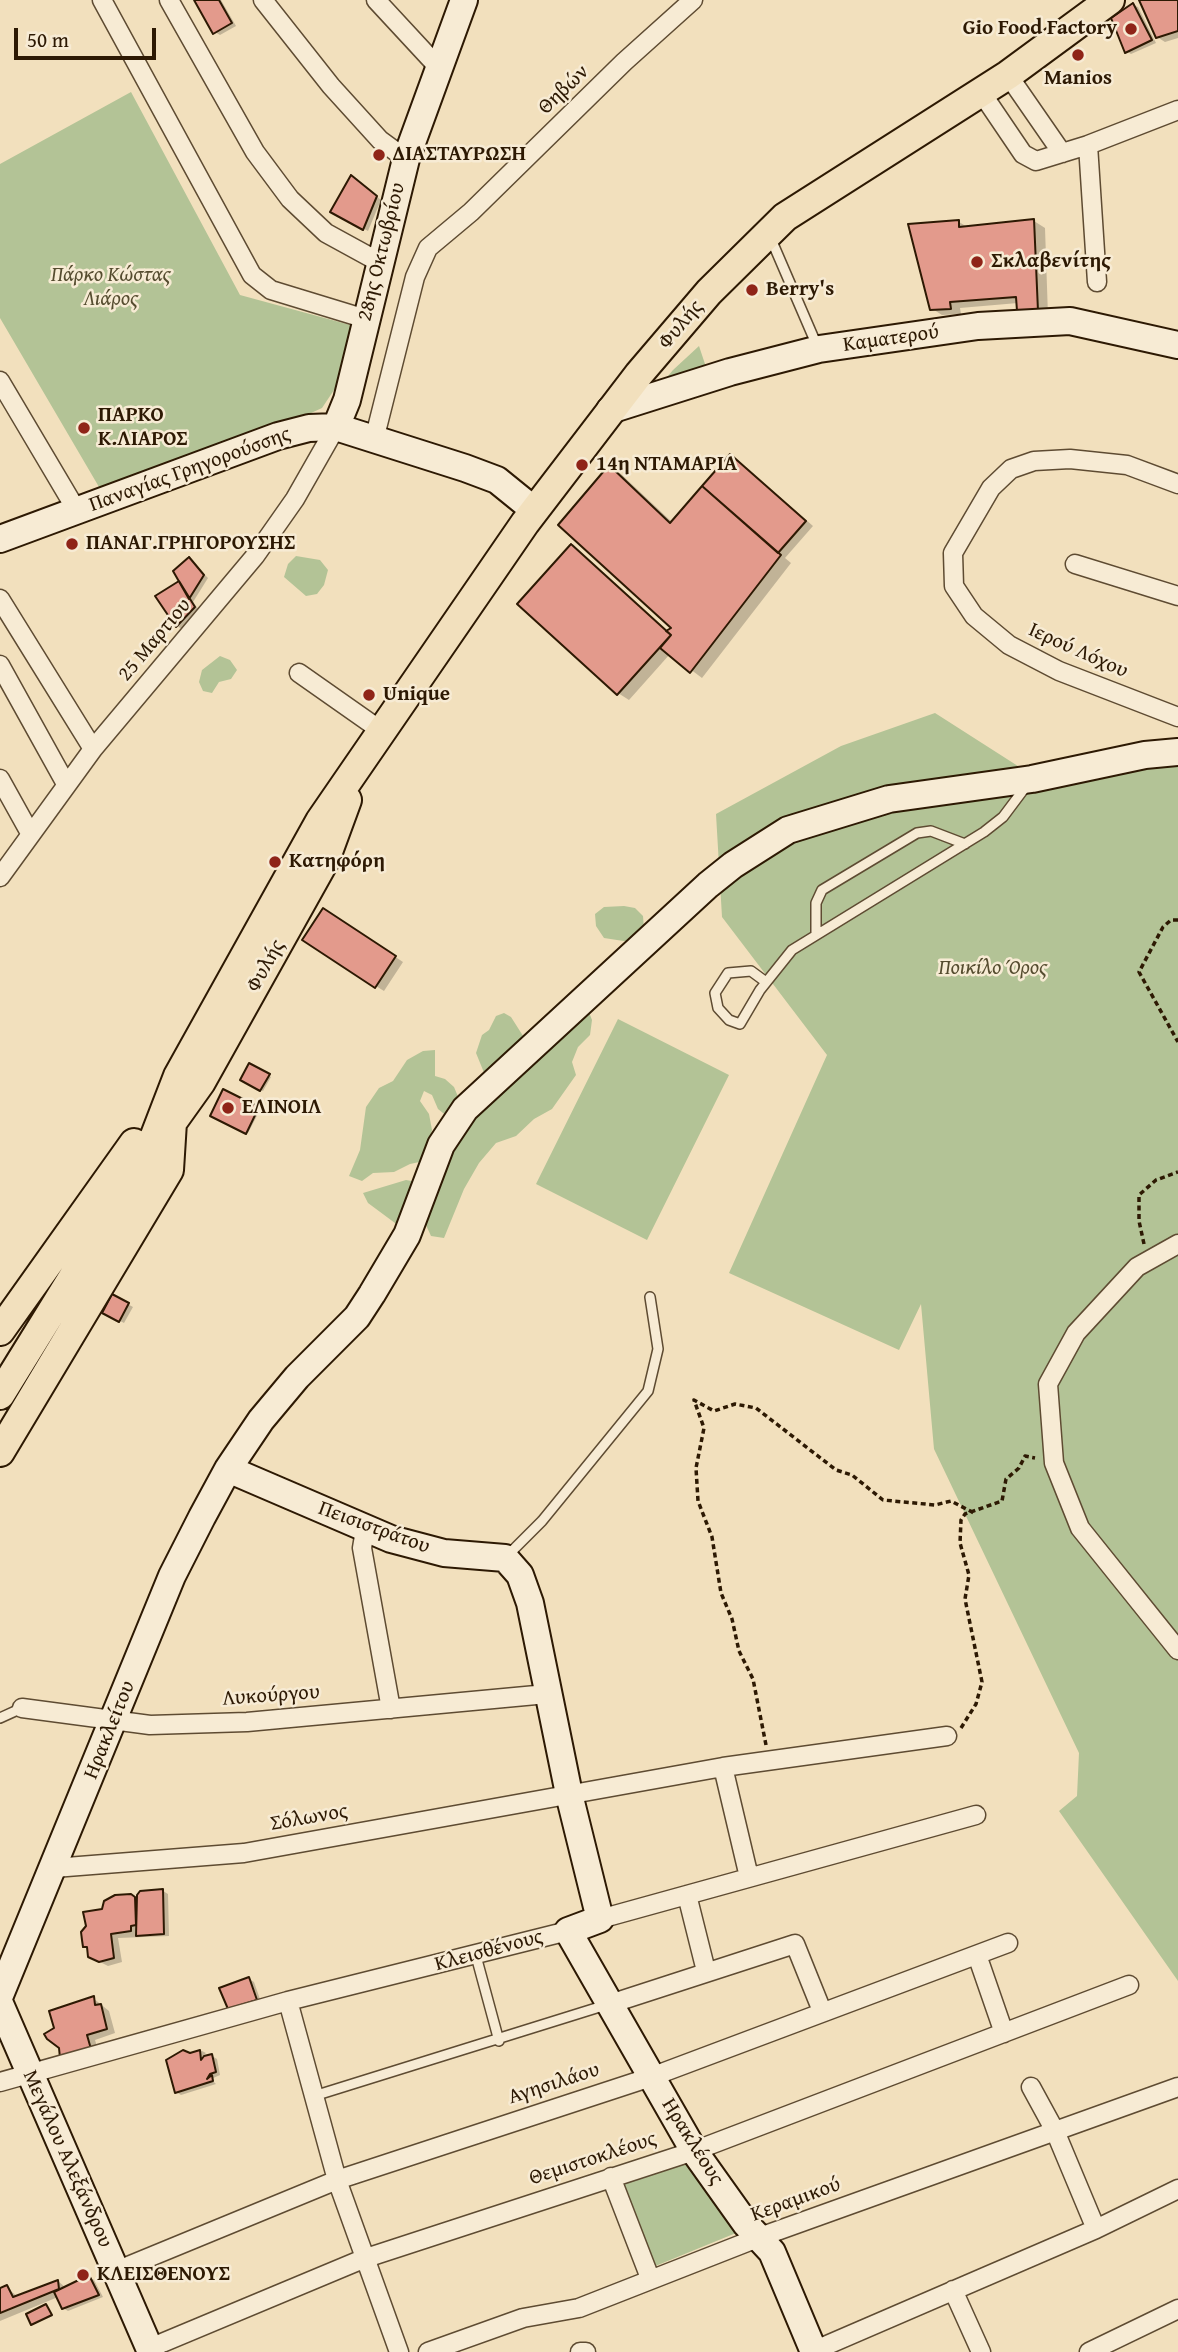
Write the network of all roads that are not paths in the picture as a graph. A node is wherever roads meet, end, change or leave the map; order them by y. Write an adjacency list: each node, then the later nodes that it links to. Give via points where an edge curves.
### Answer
1 (102, 0): 18 (street, via 252,275 271,290)
2 (169, 0): 16 (street, via 255,152 289,199 326,233)
3 (263, 0): 14 (street, via 331,86 380,140)
4 (376, 0): 8 (street)
5 (464, 0): 8 (street, 28ης Οκτωβρίου)
6 (693, 0): 24 (street, Θηβών, via 428,248 415,277)
7 (1110, 0): 9 (main road, Φυλής)
8 (439, 68): 14 (street, 28ης Οκτωβρίου)
9 (1008, 75): 10 (main road, Φυλής); 13 (street)
10 (981, 92): 13 (street, via 1026,157 1036,161); 15 (main road, Φυλής, via 811,198)
11 (1178, 110): 12 (street)
12 (1088, 145): 13 (street); 17 (street)
13 (1062, 153)
14 (406, 159): 16 (street, 28ης Οκτωβρίου)
15 (768, 232): 20 (lane); 22 (main road, Φυλής, via 709,292)
16 (379, 262): 18 (street, 28ης Οκτωβρίου)
17 (1097, 282)
18 (366, 319): 23 (street, 28ης Οκτωβρίου)
19 (1178, 345): 20 (street, Καματερού, via 1097,325 1043,321)
20 (819, 349): 22 (street, Καματερού)
21 (0, 381): 27 (street)
22 (610, 410): 26 (main road, Φυλής)
23 (336, 427): 24 (street, Παναγίας Γρηγορούσσης); 27 (street, Παναγίας Γρηγορούσσης, via 278,436); 36 (street, 25 Μαρτιου, via 302,488 255,556)
24 (374, 440): 26 (street, Παναγίας Γρηγορούσσης, via 498,480)
25 (1178, 484): 34 (street, Ιερού Λόχου, via 1127,465 1070,459 1034,461 1011,469 991,488 953,553 954,586 974,616 1009,645 1059,671)
26 (534, 510): 35 (main road, Φυλής)
27 (77, 511): 28 (street, Παναγίας Γρηγορούσσης)
28 (0, 539)
29 (1075, 564): 30 (street)
30 (1178, 596)
31 (0, 598): 36 (street)
32 (0, 665): 41 (street)
33 (299, 673): 35 (street)
34 (1178, 718)
35 (383, 732): 38 (main road, Φυλής)
36 (93, 749): 41 (street, 25 Μαρτιου)
37 (1178, 752): 40 (street, Ηρακλείτου)
38 (362, 761): 47 (main road, Φυλής, via 304,848); 48 (main road, Φυλής, via 325,860 201,1082)
39 (0, 779): 42 (street)
40 (1032, 779): 43 (lane, via 1003,817); 55 (street, Ηρακλείτου, via 889,799 809,821 768,841 708,885 457,1118 441,1145 407,1235 357,1317 281,1396)
41 (66, 784): 42 (street, 25 Μαρτιου)
42 (30, 833): 44 (street, 25 Μαρτιου)
43 (965, 844): 45 (lane); 45 (lane, via 930,831 917,833 822,890 816,903)
44 (0, 877)
45 (816, 935): 46 (lane, via 792,950)
46 (766, 982): 46 (lane, via 740,1024 718,1008 715,993 728,973 751,971)
47 (178, 1076): 49 (main road, Φυλής); 52 (main road, via 100,1194)
48 (173, 1122): 49 (main road, Φυλής); 54 (main road, via 169,1170)
49 (146, 1159): 53 (main road, Φυλής)
50 (1178, 1244): 58 (street, via 1137,1267 1076,1333 1048,1384 1054,1463 1080,1528)
51 (650, 1297): 57 (lane, via 658,1349 648,1391 542,1521)
52 (0, 1331)
53 (0, 1395)
54 (0, 1452)
55 (228, 1469): 56 (street, Πεισιστράτου); 63 (street, Ηρακλείτου, via 172,1576)
56 (365, 1530): 57 (street, Πεισιστράτου, via 444,1553); 61 (street, via 362,1548)
57 (512, 1566): 59 (street, via 530,1603)
58 (1178, 1650)
59 (547, 1694): 61 (street, Λυκούργου); 66 (street)
60 (22, 1708): 62 (lane, Λυκούργου); 63 (street, Λυκούργου)
61 (391, 1709): 63 (street, Λυκούργου, via 192,1724 150,1725)
62 (0, 1718)
63 (114, 1718): 68 (street, Ηρακλείτου)
64 (947, 1736): 65 (street, Σόλωνος)
65 (723, 1768): 66 (street, Σόλωνος); 69 (street)
66 (569, 1794): 68 (street, Σόλωνος, via 244,1853); 71 (street)
67 (976, 1815): 69 (street, Κλεισθένους)
68 (54, 1868): 78 (street, Ηρακλείτου)
69 (749, 1877): 70 (street, Κλεισθένους)
70 (687, 1895): 71 (street, Κλεισθένους); 76 (street)
71 (600, 1919): 72 (street, Κλεισθένους)
72 (568, 1931): 75 (street, Κλεισθένους); 81 (street, Ηρακλέους)
73 (1008, 1943): 74 (street, Αγησιλάου)
74 (977, 1955): 82 (street, Αγησιλάου); 83 (street)
75 (476, 1956): 79 (street, Κλεισθένους); 84 (lane)
76 (706, 1971): 81 (street); 82 (street, via 795,1944)
77 (1129, 1985): 83 (street, Θεμιστοκλέους)
78 (0, 1995)
79 (288, 2001): 85 (street, Κλεισθένους); 90 (street)
80 (0, 2004): 85 (street, Μεγάλου Αλεξάνδρου)
81 (610, 2004): 84 (lane); 86 (street, Ηρακλέους)
82 (822, 2011): 86 (street, Αγησιλάου)
83 (1004, 2033): 92 (street, Θεμιστοκλέους)
84 (499, 2041): 90 (lane)
85 (30, 2075): 87 (street, Κλεισθένους); 99 (street, Μεγάλου Αλεξάνδρου)
86 (651, 2077): 92 (street, Ηρακλέους); 94 (street, Αγησιλάου)
87 (0, 2081)
88 (1031, 2087): 91 (street)
89 (1178, 2087): 91 (street, Κεραμικού)
90 (314, 2096): 94 (street)
91 (1055, 2131): 96 (street); 97 (street, Κεραμικού)
92 (694, 2151): 93 (street, Θεμιστοκλέους); 97 (street, Ηρακλέους)
93 (611, 2177): 98 (street, Θεμιστοκλέους); 100 (street)
94 (337, 2180): 98 (street); 99 (street, Αγησιλάου)
95 (1178, 2189): 96 (street)
96 (1096, 2229): 101 (street)
97 (760, 2237): 100 (street, Κεραμικού); 106 (street, Ηρακλέους, via 772,2252)
98 (363, 2259): 103 (street, Θεμιστοκλέους); 104 (street)
99 (116, 2271): 103 (street, Μεγάλου Αλεξάνδρου)
100 (650, 2278): 105 (street, Κεραμικού, via 579,2308 523,2318)
101 (953, 2290): 106 (street); 107 (street)
102 (1178, 2309): 108 (street)
103 (150, 2350)
104 (399, 2352)
105 (428, 2352)
106 (813, 2352)
107 (981, 2352)
108 (1089, 2352)

